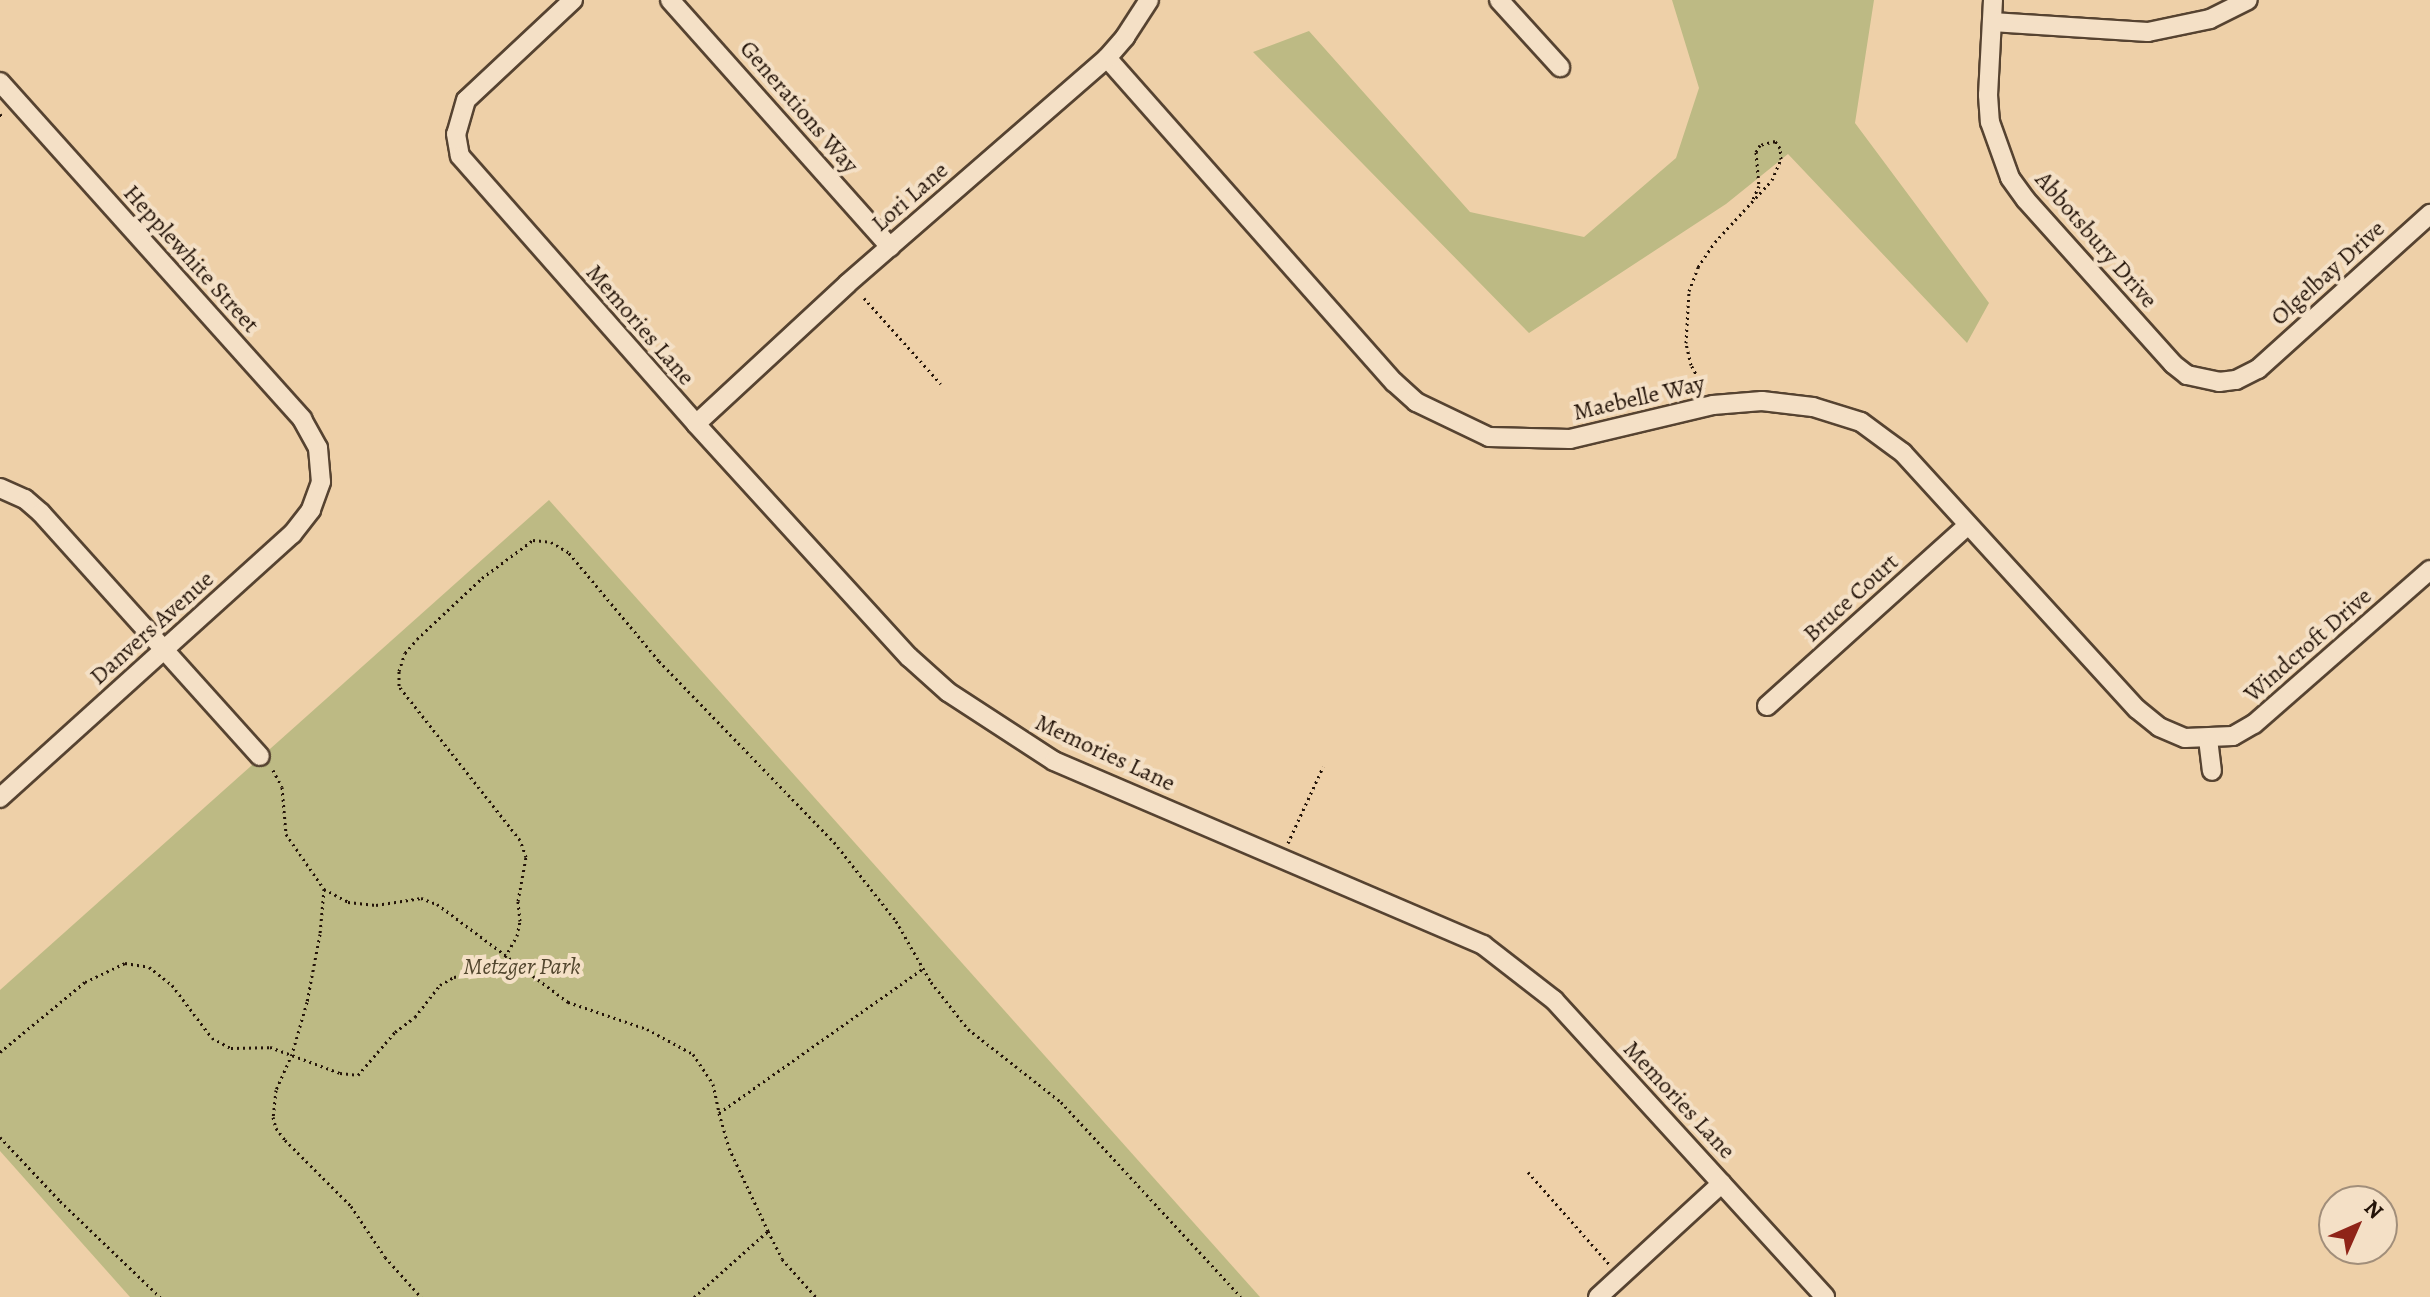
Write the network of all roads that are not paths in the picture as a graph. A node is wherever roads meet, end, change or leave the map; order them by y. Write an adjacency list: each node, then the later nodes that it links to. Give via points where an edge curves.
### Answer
1 (573, 0): 14 (street, Memories Lane, via 466,100 456,134 460,156)
2 (670, 0): 12 (street, Generations Way)
3 (1149, 0): 8 (street, Lori Lane)
4 (1499, 0): 9 (street)
5 (1993, 0): 7 (street, Abbotsbury Drive)
6 (2248, 0): 7 (street, via 2210,19 2148,32)
7 (1992, 22): 13 (street, Abbotsbury Drive, via 1990,122 1998,151 2026,200 2180,370 2219,382)
8 (1107, 58): 12 (street, Lori Lane); 17 (street, Maebelle Way, via 1416,402 1489,437 1570,439 1713,405 1762,401 1813,407 1861,422 1903,453)
9 (1560, 67)
10 (2, 87): 15 (street, Hepplewhite Street, via 302,419 318,448)
11 (2430, 214): 13 (street, Olgelbay Drive)
12 (890, 247): 14 (street, Lori Lane)
13 (2258, 369)
14 (696, 424): 25 (street, Memories Lane, via 909,657 948,692 1054,761 1483,945 1554,1000)
15 (321, 482): 19 (street, Danvers Avenue, via 311,510 292,534)
16 (0, 488): 19 (street, via 41,513)
17 (1968, 525): 20 (street, Bruce Court); 21 (street, Maebelle Way, via 2137,709 2159,727 2185,738)
18 (2430, 570): 21 (street, Windcroft Drive, via 2254,724 2233,736)
19 (164, 650): 22 (street); 24 (street, Danvers Avenue)
20 (1767, 706)
21 (2208, 739): 23 (street)
22 (260, 756)
23 (2212, 771)
24 (0, 798)
25 (1722, 1183): 26 (street); 27 (street, Memories Lane)
26 (1598, 1297)
27 (1825, 1297)

